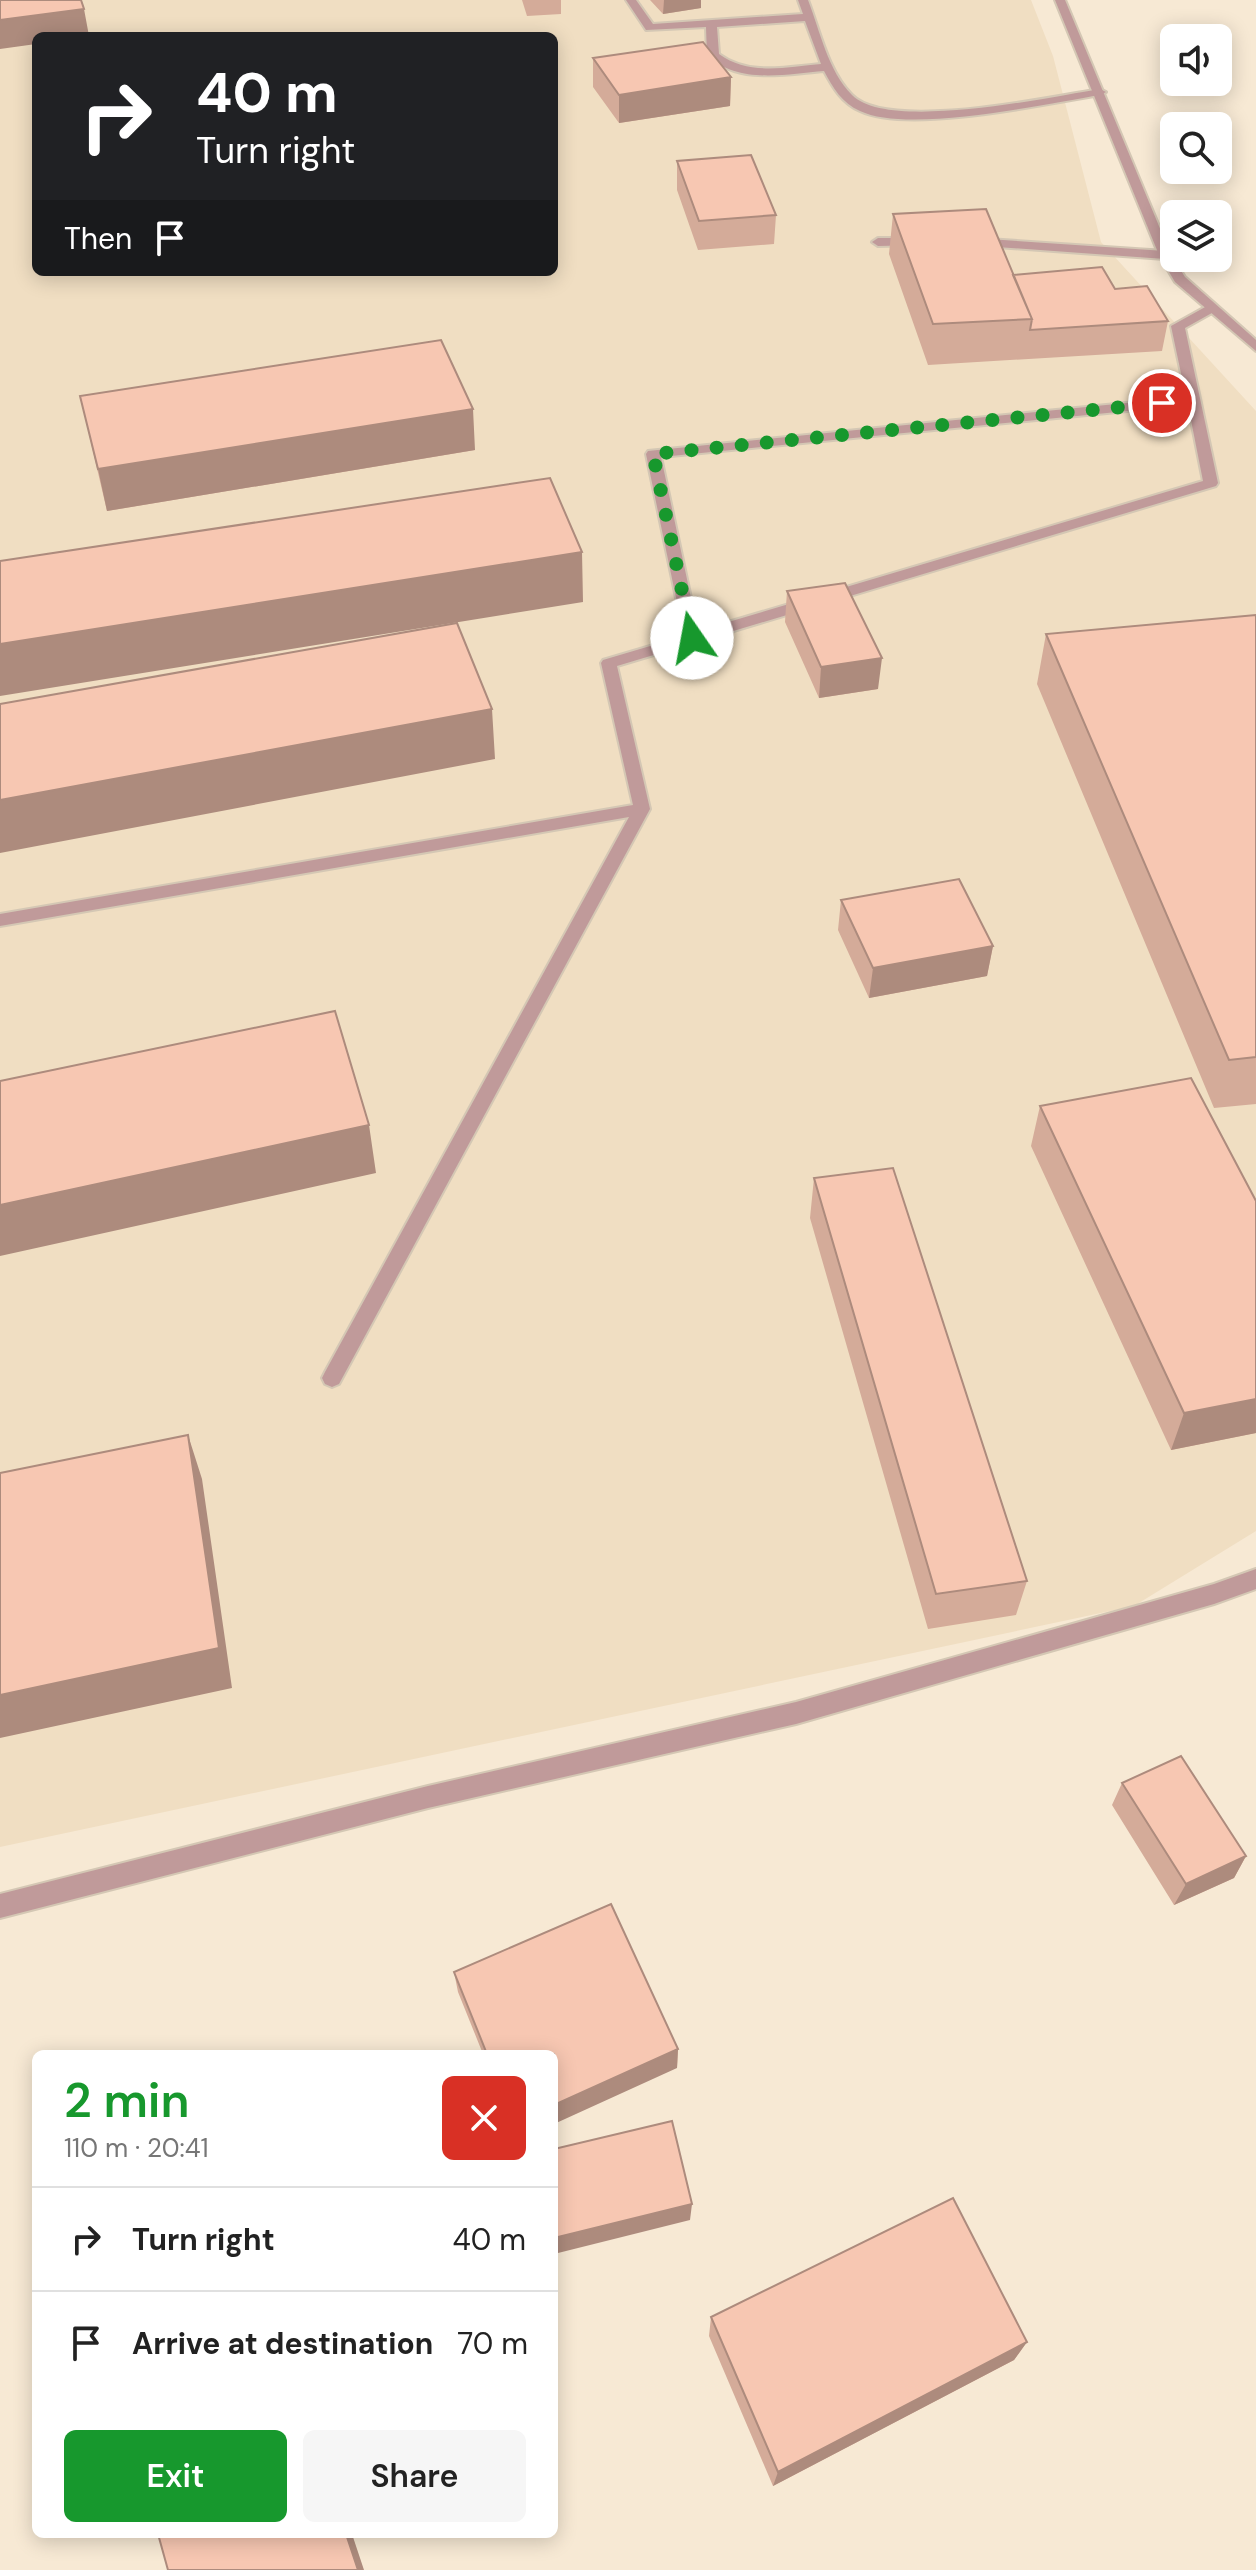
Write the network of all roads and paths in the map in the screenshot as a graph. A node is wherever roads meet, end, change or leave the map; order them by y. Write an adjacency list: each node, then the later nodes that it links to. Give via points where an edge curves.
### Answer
1 (631, 0): 5 (street, via 650,28)
2 (803, 0): 4 (street)
3 (1060, 0): 7 (street)
4 (809, 17): 5 (street); 6 (street)
5 (711, 24): 6 (street, via 713,55 723,64 758,71)
6 (826, 67): 7 (street, via 850,102 890,116 914,118)
7 (1100, 92): 11 (street)
8 (878, 242): 9 (street)
9 (938, 242)
10 (953, 242): 12 (street)
11 (1160, 242)
12 (1160, 255)
13 (1176, 272): 14 (street)
14 (1212, 309): 15 (street); 16 (street, via 1178,326)
15 (1256, 347)
16 (1193, 400): 17 (street, via 1211,483); 17 (street, via 653,454)
17 (692, 638): 18 (street, via 609,663)
18 (642, 809): 19 (street); 20 (street)
19 (0, 920)
20 (332, 1378)
21 (1256, 1579): 22 (street, via 796,1713 428,1797)
22 (0, 1906)

